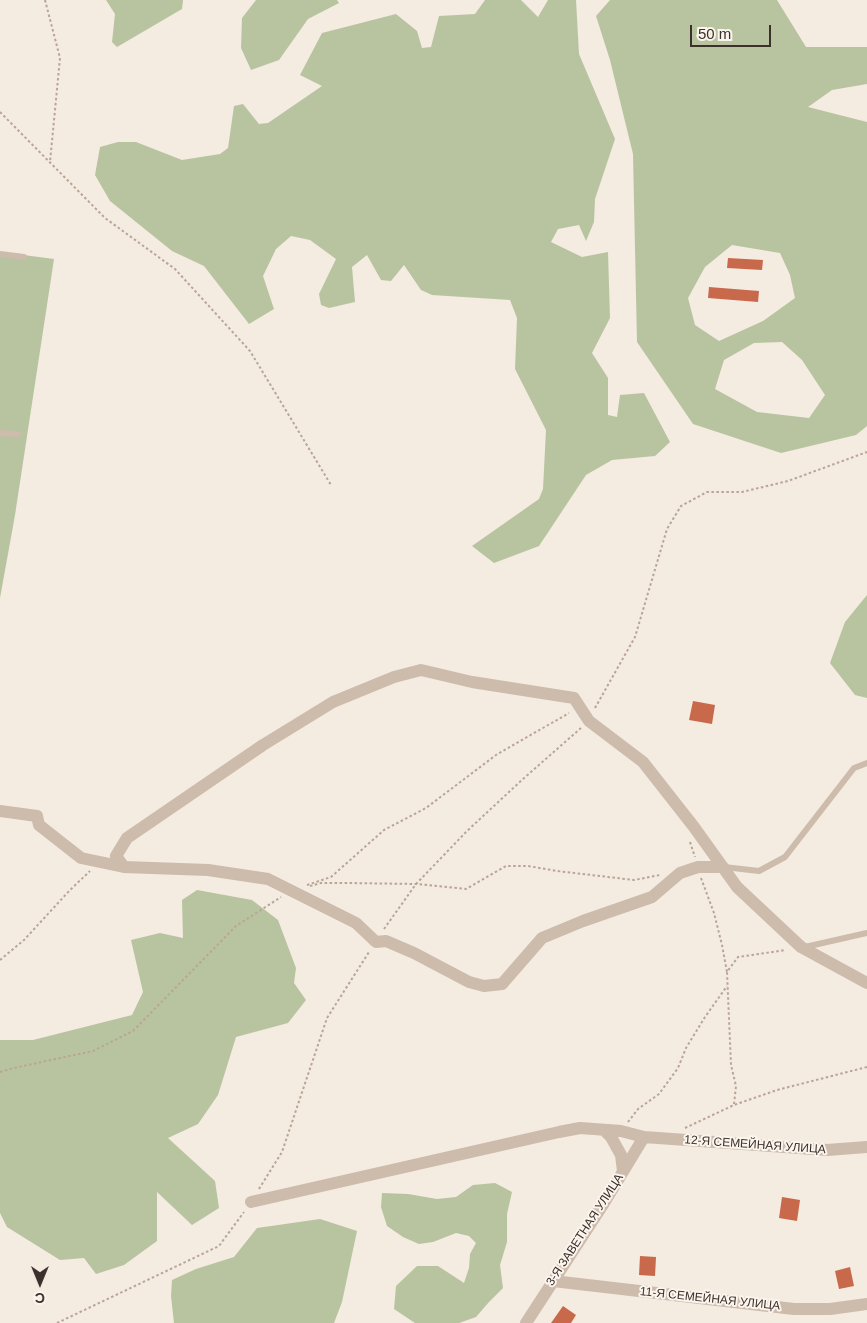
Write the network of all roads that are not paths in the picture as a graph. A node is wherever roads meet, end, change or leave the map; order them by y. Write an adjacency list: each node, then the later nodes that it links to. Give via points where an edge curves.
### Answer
1 (0, 254): 2 (lane)
2 (24, 257)
3 (0, 433): 4 (lane)
4 (18, 434)
5 (867, 763): 8 (lane, via 854,768 785,857 759,871)
6 (0, 810): 7 (street, via 37,816 39,825 81,858)
7 (124, 867): 8 (street, via 208,870 268,879 356,923 376,942 386,941 469,982 484,986 502,984 542,938 652,897 680,873 698,867); 8 (street, via 116,856 127,838 264,745 333,702 394,677 421,670 472,682 574,698 590,721 643,762)
8 (722, 867): 10 (street, via 737,887)
9 (867, 933): 10 (lane)
10 (801, 947): 11 (street)
11 (867, 983)
12 (604, 1130): 13 (street, 12-Я СЕМЕЙНАЯ УЛИЦА); 15 (street, via 621,1155); 16 (street, 12-Я СЕМЕЙНАЯ УЛИЦА, via 580,1128 559,1132)
13 (644, 1137): 14 (street, 12-Я СЕМЕЙНАЯ УЛИЦА, via 827,1150); 15 (street, 3-Я ЗАВЕТНАЯ УЛИЦА)
14 (867, 1146)
15 (623, 1171): 17 (street, 3-Я ЗАВЕТНАЯ УЛИЦА)
16 (251, 1202)
17 (553, 1281): 18 (street, 11-Я СЕМЕЙНАЯ УЛИЦА, via 794,1309); 19 (street, 3-Я ЗАВЕТНАЯ УЛИЦА)
18 (867, 1304)
19 (526, 1323)

